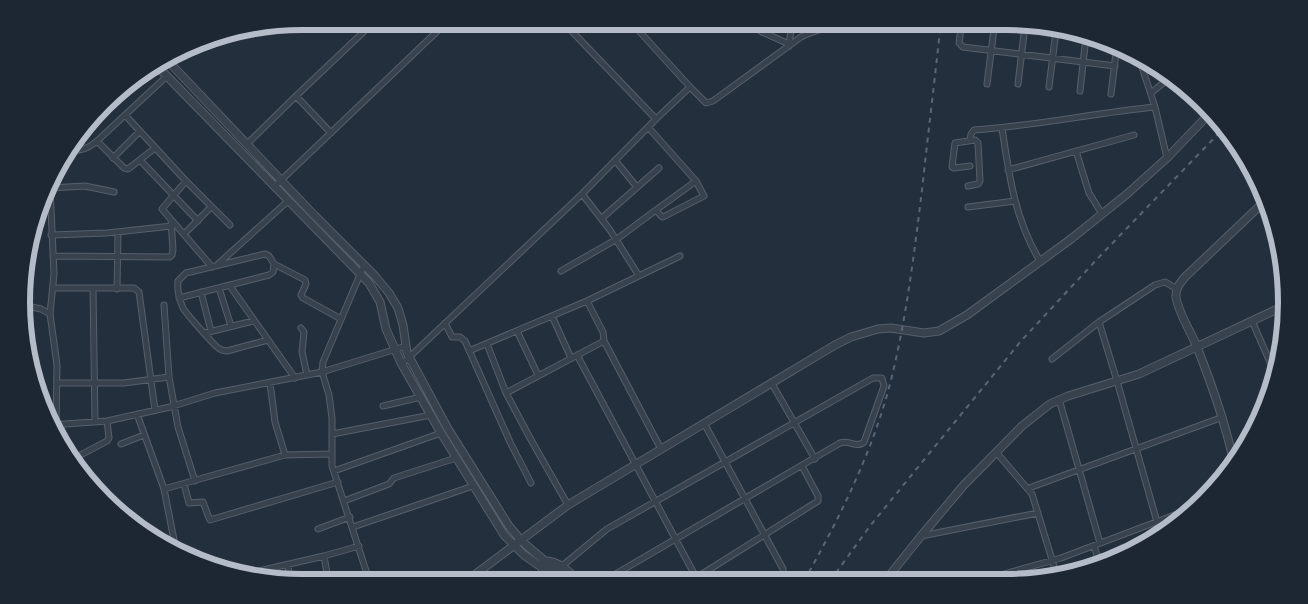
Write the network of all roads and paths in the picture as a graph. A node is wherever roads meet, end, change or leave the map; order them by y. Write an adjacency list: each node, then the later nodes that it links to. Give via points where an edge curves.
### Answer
1 (366, 30): 32 (street)
2 (439, 30): 40 (street)
3 (571, 30): 36 (street)
4 (638, 30): 28 (street)
5 (759, 30): 13 (street)
6 (791, 30): 13 (street)
7 (818, 30): 13 (street)
8 (961, 30): 14 (street, via 960,46)
9 (994, 30): 14 (street)
10 (1025, 31): 15 (street)
11 (1056, 34): 17 (street)
12 (1086, 42): 18 (street)
13 (789, 45): 28 (street, via 709,103 703,102)
14 (991, 50): 15 (street); 25 (street)
15 (1022, 54): 17 (street); 26 (street)
16 (1117, 54): 20 (street)
17 (1053, 58): 18 (street); 27 (street)
18 (1084, 62): 20 (street); 29 (street)
19 (171, 64): 44 (street)
20 (1115, 66): 31 (street)
21 (1142, 66): 30 (street)
22 (161, 70): 23 (street)
23 (167, 76): 34 (street); 61 (street)
24 (1165, 81): 30 (street)
25 (987, 84)
26 (1018, 84)
27 (1049, 87)
28 (690, 88): 36 (street)
29 (1080, 91)
30 (1151, 93): 33 (street)
31 (1111, 94)
32 (296, 96): 40 (street); 44 (street)
33 (1155, 107): 38 (street); 49 (street)
34 (125, 115): 39 (street); 43 (street)
35 (1205, 117): 49 (street)
36 (656, 119): 37 (street)
37 (648, 128): 51 (street); 57 (street)
38 (1002, 128): 42 (street, via 974,130); 54 (street)
39 (140, 132): 45 (street); 48 (street)
40 (331, 133): 55 (street)
41 (1134, 135): 47 (street)
42 (970, 140): 52 (street, via 955,143 952,165 954,168); 59 (street, via 978,143 980,181)
43 (97, 142): 46 (street); 48 (street)
44 (247, 144): 55 (street)
45 (155, 148): 50 (street); 56 (street)
46 (77, 150)
47 (1076, 151): 54 (street); 72 (street, via 1089,193)
48 (113, 158): 50 (street, via 124,168)
49 (1167, 158): 72 (street)
50 (140, 160): 64 (street)
51 (615, 160): 58 (street); 63 (street)
52 (970, 166)
53 (658, 168): 58 (street)
54 (1008, 170): 66 (street)
55 (282, 180): 61 (street); 87 (street)
56 (186, 181): 64 (street); 69 (street)
57 (696, 181): 71 (street); 71 (street, via 704,193 703,198 663,217)
58 (636, 186): 73 (street)
59 (968, 186)
60 (56, 187): 62 (street, via 85,186)
61 (274, 187): 67 (street)
62 (114, 192)
63 (582, 194): 73 (street); 110 (street)
64 (173, 196): 74 (street, via 162,208); 75 (street)
65 (50, 199): 80 (street)
66 (1015, 201): 70 (street); 85 (street, via 1024,230)
67 (288, 202): 88 (street); 90 (street)
68 (1260, 206): 97 (street, via 1185,276)
69 (211, 207): 75 (street); 76 (street)
70 (968, 207)
71 (656, 210): 81 (street)
72 (1102, 214): 85 (street)
73 (602, 218): 81 (street)
74 (171, 220): 77 (street); 79 (street)
75 (198, 221): 79 (street)
76 (230, 225)
77 (172, 226): 78 (street); 84 (street, via 173,250 170,257)
78 (118, 232): 80 (street); 84 (street)
79 (184, 234): 88 (street)
80 (52, 236): 82 (street)
81 (617, 239): 89 (street); 91 (street)
82 (53, 256): 84 (street); 93 (street)
83 (680, 256): 91 (street)
84 (117, 257): 96 (street)
85 (1040, 261): 136 (street, via 967,315 939,331 924,333 892,328 868,331 835,345)
86 (274, 264): 88 (street, via 265,254); 92 (street, via 272,274); 106 (street, via 305,280 303,298)
87 (364, 265): 90 (street); 119 (street, via 398,308)
88 (214, 267): 99 (street, via 181,276 178,281)
89 (561, 271)
90 (360, 274): 106 (street); 121 (street, via 380,302 386,329)
91 (639, 276): 100 (street)
92 (230, 286): 95 (street); 107 (street)
93 (53, 288): 94 (street); 104 (street)
94 (94, 288): 96 (street); 139 (street)
95 (219, 288): 98 (street); 111 (street)
96 (117, 289): 134 (street, via 134,288 139,292)
97 (1177, 289): 109 (street, via 1161,283); 120 (street, via 1178,304)
98 (202, 292): 99 (street); 113 (street)
99 (179, 298): 115 (street, via 184,310)
100 (587, 301): 105 (street); 117 (street)
101 (164, 305): 132 (street)
102 (30, 307): 104 (street)
103 (1278, 309): 108 (street)
104 (50, 314): 137 (street)
105 (552, 316): 114 (street); 125 (street)
106 (341, 319): 129 (street)
107 (254, 321): 111 (street); 116 (street)
108 (1252, 321): 120 (street); 127 (street)
109 (1099, 322): 126 (street); 135 (street)
110 (445, 323): 122 (street, via 452,337 463,338); 124 (street)
111 (231, 326): 113 (street)
112 (302, 328): 130 (street)
113 (212, 331): 115 (street)
114 (517, 331): 118 (street); 131 (street)
115 (205, 333): 116 (street, via 221,350)
116 (268, 340): 133 (street)
117 (604, 341): 123 (street); 159 (street)
118 (487, 344): 122 (street); 140 (street)
119 (406, 346): 121 (street); 124 (street)
120 (1197, 347): 135 (street); 148 (street)
121 (396, 350): 128 (street); 129 (street)
122 (469, 351): 175 (street)
123 (577, 354): 125 (street); 169 (street)
124 (409, 357): 128 (street); 193 (street, via 448,429)
125 (571, 358): 131 (street)
126 (1052, 359)
127 (1271, 363)
128 (402, 364): 141 (street)
129 (322, 372): 130 (street); 156 (street, via 331,406)
130 (306, 375): 133 (street)
131 (538, 375): 140 (street)
132 (169, 377): 134 (street); 143 (street)
133 (295, 378): 138 (street)
134 (150, 380): 139 (street); 145 (street)
135 (1118, 381): 142 (street); 160 (street)
136 (772, 382): 152 (street); 153 (street)
137 (57, 383): 139 (street); 149 (street)
138 (270, 383): 143 (street); 164 (street, via 275,422)
139 (95, 384): 151 (street)
140 (506, 393): 183 (street)
141 (421, 397): 144 (street); 147 (street)
142 (1059, 399): 161 (street, via 1022,426); 171 (street)
143 (175, 406): 145 (street); 173 (street, via 178,427)
144 (383, 406)
145 (155, 410): 146 (street)
146 (137, 414): 150 (street); 157 (street)
147 (430, 415): 155 (street); 156 (street)
148 (1223, 417): 160 (street); 163 (street)
149 (56, 418)
150 (107, 420): 151 (street); 165 (street, via 107,441)
151 (96, 422): 154 (street)
152 (795, 423): 167 (street); 167 (street, via 873,378 884,381 864,442 856,445 843,441); 168 (street)
153 (704, 424): 159 (street); 168 (street)
154 (59, 425)
155 (441, 433): 166 (street); 172 (street)
156 (332, 434): 162 (street)
157 (144, 435): 158 (street); 179 (street)
158 (121, 444)
159 (661, 449): 169 (street)
160 (1137, 449): 171 (street); 187 (street)
161 (996, 452): 178 (street); 191 (street)
162 (332, 454): 164 (street); 172 (street)
163 (1232, 454)
164 (285, 455): 173 (street)
165 (78, 456)
166 (456, 458): 177 (street); 181 (street, via 394,478 389,484)
167 (815, 458): 170 (street)
168 (726, 462): 180 (street); 182 (street)
169 (636, 464): 182 (street); 183 (street)
170 (802, 466): 180 (street); 190 (street, via 818,502)
171 (1079, 470): 178 (street); 195 (street)
172 (334, 471): 174 (street)
173 (196, 482): 176 (street)
174 (338, 482): 176 (street, via 210,520 203,502 189,503); 181 (street)
175 (531, 483)
176 (184, 484): 179 (street)
177 (473, 486): 188 (street); 197 (street)
178 (1029, 488): 184 (street)
179 (164, 489): 194 (street)
180 (745, 499): 190 (street); 192 (street)
181 (344, 501): 186 (street)
182 (656, 502): 192 (street); 204 (street, via 607,529)
183 (568, 505): 193 (street)
184 (1038, 512): 191 (street); 201 (street)
185 (1175, 515): 187 (street)
186 (350, 517): 188 (street); 189 (street)
187 (1157, 522): 195 (street)
188 (353, 527): 196 (street)
189 (318, 528)
190 (765, 536): 219 (street); 220 (street, via 784,571)
191 (921, 536): 221 (street)
192 (676, 539): 217 (street); 218 (street)
193 (520, 540): 197 (street); 202 (street)
194 (174, 542)
195 (1100, 543): 198 (street)
196 (359, 546): 199 (street); 211 (street)
197 (514, 546): 202 (street); 212 (street)
198 (1094, 546): 200 (street); 201 (street)
199 (324, 556): 203 (street); 210 (street)
200 (1098, 558)
201 (1053, 561): 205 (street); 206 (street)
202 (542, 564): 204 (street, via 554,562); 213 (street); 214 (street); 215 (street)
203 (288, 565): 207 (street); 208 (street)
204 (562, 566): 216 (street)
205 (1025, 569): 209 (street); 222 (street)
206 (1055, 570)
207 (258, 571)
208 (289, 573)
209 (1026, 573)
210 (327, 574)
211 (367, 574)
212 (476, 574)
213 (544, 574)
214 (554, 574)
215 (559, 574)
216 (571, 574)
217 (616, 574)
218 (693, 574)
219 (705, 574)
220 (782, 574)
221 (891, 574)
222 (1004, 574)

